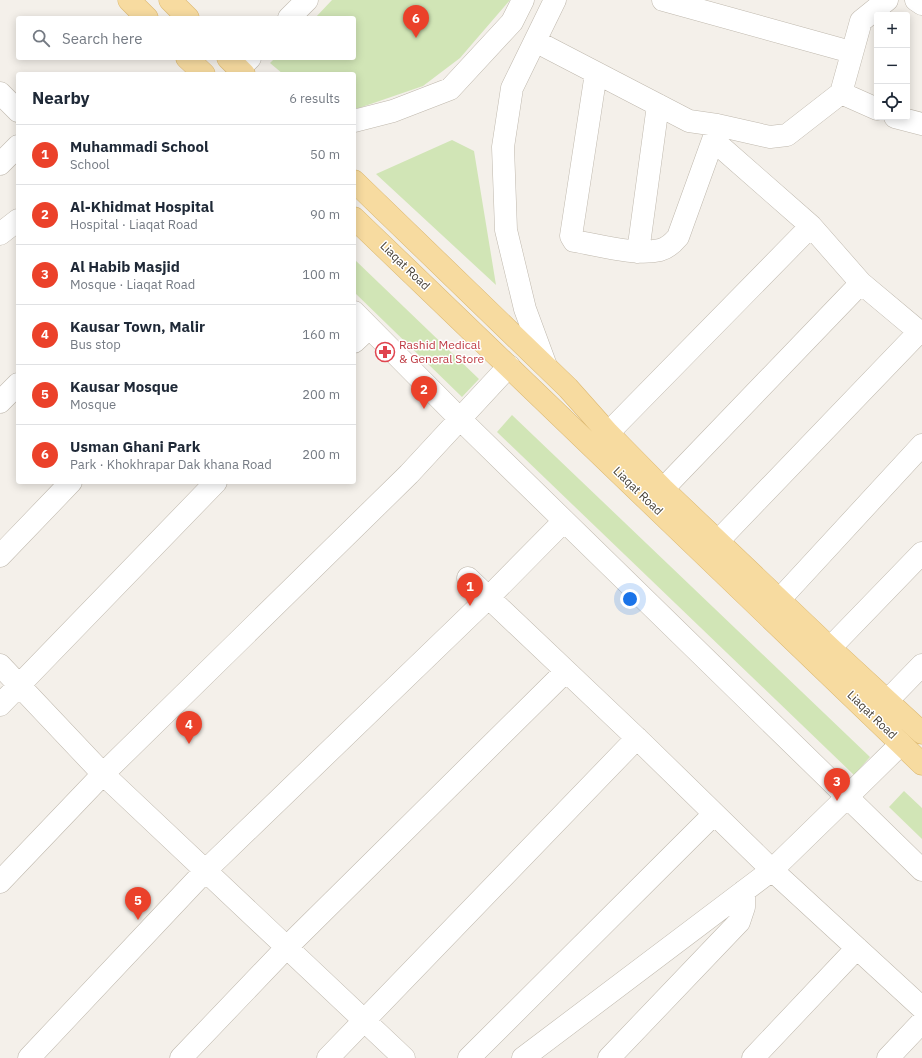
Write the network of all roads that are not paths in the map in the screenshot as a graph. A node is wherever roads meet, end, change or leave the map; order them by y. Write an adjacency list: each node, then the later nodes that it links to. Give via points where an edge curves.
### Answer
1 (129, 0): 10 (main road)
2 (170, 0): 11 (main road)
3 (307, 0): 12 (street)
4 (523, 0): 21 (street, via 512,22 450,89 393,111)
5 (555, 0): 13 (street)
6 (663, 0): 14 (street)
7 (887, 0): 14 (street, via 861,21)
8 (916, 0): 9 (street)
9 (922, 4)
10 (145, 16)
11 (186, 16)
12 (291, 16)
13 (535, 41): 15 (street); 38 (street, via 512,88 503,154 506,230 525,309)
14 (851, 52): 17 (street)
15 (596, 73): 18 (street); 32 (street, via 571,236 574,241)
16 (0, 93): 20 (street)
17 (840, 93): 19 (street); 24 (street, via 788,135 770,137)
18 (658, 105): 24 (street); 32 (street)
19 (874, 108)
20 (16, 109)
21 (356, 120)
22 (907, 120): 23 (street)
23 (922, 124)
24 (715, 132): 30 (street); 32 (street, via 678,237 671,245 661,250)
25 (16, 148): 26 (street)
26 (0, 164)
27 (356, 184): 38 (main road)
28 (356, 220): 37 (main road, Liaqat Road)
29 (16, 222): 31 (street)
30 (811, 226): 33 (street); 42 (street)
31 (0, 234)
32 (638, 252)
33 (862, 283): 35 (street); 46 (street)
34 (356, 318): 36 (street)
35 (921, 333): 48 (street)
36 (362, 335): 41 (street)
37 (510, 366): 41 (street); 63 (main road, Liaqat Road)
38 (546, 366): 42 (main road)
39 (16, 386): 40 (street)
40 (0, 402)
41 (460, 419): 47 (street); 65 (street, via 409,474)
42 (608, 433): 46 (main road)
43 (922, 445): 53 (street)
44 (70, 484): 50 (street)
45 (214, 484): 58 (street)
46 (663, 488): 48 (main road)
47 (564, 521): 52 (street); 66 (street)
48 (718, 541): 53 (main road)
49 (922, 553): 54 (street)
50 (0, 556)
51 (468, 578): 52 (street)
52 (488, 598): 57 (street); 68 (street)
53 (780, 598): 54 (main road)
54 (830, 648): 59 (main road)
55 (0, 665): 58 (street)
56 (922, 665): 59 (street)
57 (566, 671): 62 (street); 73 (street)
58 (19, 685): 60 (street); 65 (street)
59 (888, 700): 61 (main road)
60 (0, 705)
61 (922, 733)
62 (637, 738): 67 (street); 76 (street)
63 (901, 744): 64 (main road, Liaqat Road); 66 (street)
64 (922, 764)
65 (104, 774): 68 (street); 71 (street)
66 (847, 797): 69 (street); 70 (street)
67 (714, 814): 69 (street); 82 (street)
68 (206, 870): 73 (street); 78 (street)
69 (772, 870): 72 (street); 74 (street)
70 (922, 870)
71 (0, 882)
72 (744, 891): 83 (street); 84 (street, via 744,907 739,922)
73 (287, 947): 76 (street); 79 (street)
74 (857, 948): 75 (street); 85 (street)
75 (922, 1008)
76 (365, 1021): 80 (street); 81 (street)
77 (922, 1022): 86 (street)
78 (29, 1058)
79 (180, 1058)
80 (328, 1058)
81 (404, 1058)
82 (469, 1058)
83 (523, 1058)
84 (609, 1058)
85 (753, 1058)
86 (888, 1058)

